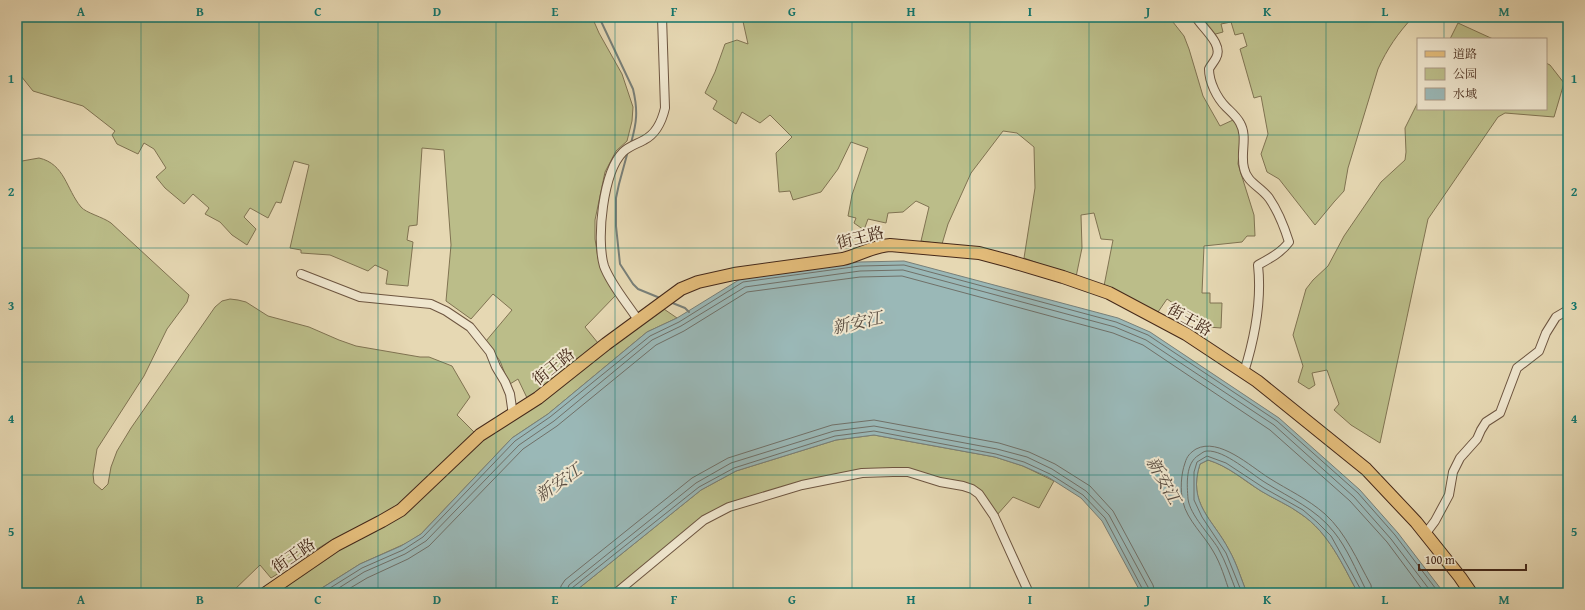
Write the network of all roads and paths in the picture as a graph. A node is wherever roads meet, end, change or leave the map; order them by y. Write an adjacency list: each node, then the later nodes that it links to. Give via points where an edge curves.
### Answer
1 (662, 17): 5 (street, via 664,116 653,134 627,149 618,159 612,168 602,209 601,249 605,267)
2 (1196, 17): 6 (street, via 1214,39 1218,51 1209,69 1216,93 1240,121 1244,130 1243,164 1246,176 1268,197 1281,220 1288,242 1270,259 1258,265 1259,307)
3 (301, 274): 7 (street, via 360,297 431,304 470,327 490,352 505,382 510,394)
4 (1568, 310): 8 (street, via 1556,317 1546,332 1539,351 1517,368 1501,411 1486,422 1478,439 1460,458 1453,472 1449,495)
5 (638, 320): 6 (main road, 街王路, via 681,289 698,282 734,274 843,259 882,245 972,252 1043,271 1109,293 1186,334); 7 (main road, 街王路, via 538,398)
6 (1244, 372): 8 (main road, 街王路, via 1366,469)
7 (512, 415): 9 (main road, 街王路, via 480,435 401,510 336,545)
8 (1426, 534): 12 (main road, 街王路)
9 (266, 593)
10 (616, 593): 11 (street, via 704,520 729,507 802,485 862,473 908,472 963,486 979,494 994,516)
11 (1029, 593)
12 (1471, 593)

